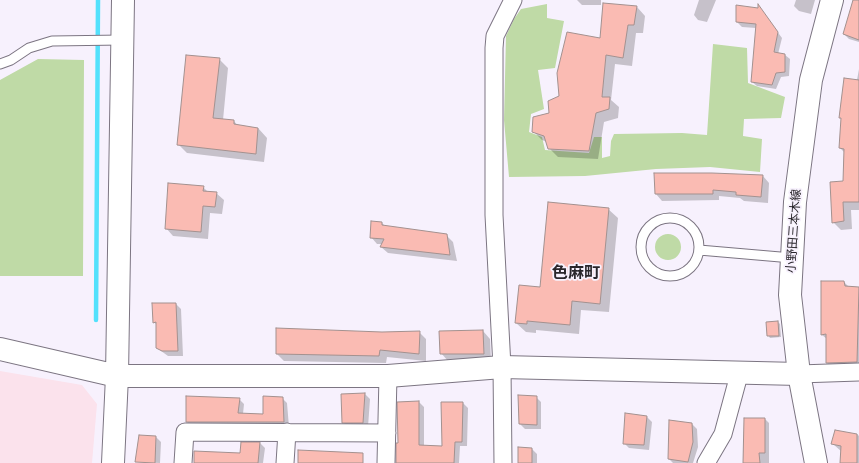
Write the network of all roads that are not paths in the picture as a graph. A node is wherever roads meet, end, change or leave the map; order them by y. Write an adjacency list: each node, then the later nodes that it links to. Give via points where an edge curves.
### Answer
1 (123, 0): 4 (street)
2 (513, 0): 9 (street, via 496,36 494,48 494,215)
3 (832, 0): 7 (street, 小野田三本木線, via 811,80 795,202)
4 (114, 40): 5 (lane, via 52,41 29,48); 13 (street)
5 (0, 64)
6 (699, 250): 6 (lane, via 692,266 677,275 668,276 659,274 646,262 642,253 642,243 651,225 664,219 679,219 694,230); 7 (lane)
7 (792, 258): 12 (street, 小野田三本木線, via 790,295)
8 (0, 349): 13 (street)
9 (502, 368): 10 (street); 14 (street); 21 (street)
10 (740, 371): 12 (street); 22 (street, via 723,434)
11 (859, 372): 12 (street)
12 (799, 374): 23 (street, 小野田三本木線)
13 (117, 376): 14 (street); 17 (street)
14 (388, 376): 16 (street)
15 (287, 432): 16 (street); 18 (street, via 185,432); 19 (street)
16 (387, 433): 20 (street)
17 (113, 463)
18 (183, 463)
19 (285, 463)
20 (386, 463)
21 (503, 463)
22 (706, 463)
23 (816, 463)

